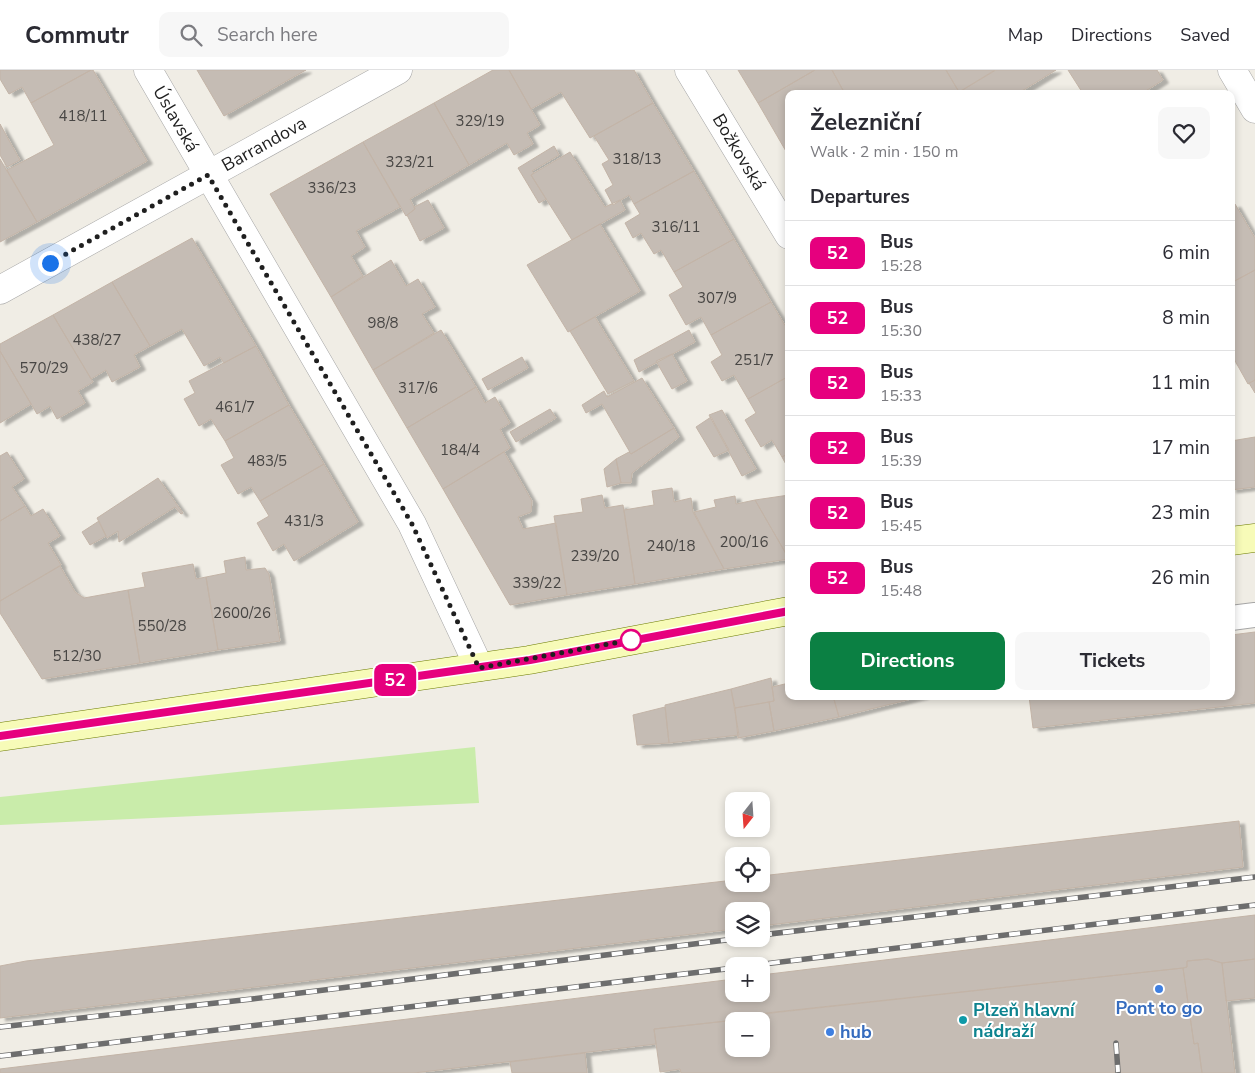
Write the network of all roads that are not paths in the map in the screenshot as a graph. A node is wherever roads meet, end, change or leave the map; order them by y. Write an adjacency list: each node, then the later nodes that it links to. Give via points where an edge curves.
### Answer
1 (148, 70): 6 (street, Úslavská)
2 (398, 70): 6 (street, Barrandova)
3 (689, 70): 7 (street, Božkovská)
4 (1232, 70): 5 (street)
5 (1255, 109)
6 (208, 175): 8 (street, Barrandova); 14 (street, Úslavská, via 412,524)
7 (785, 228)
8 (0, 290)
9 (1255, 538): 10 (main road)
10 (1235, 541)
11 (785, 612): 14 (main road)
12 (1255, 615): 13 (lane)
13 (1235, 618)
14 (479, 668): 15 (main road)
15 (2, 733)

